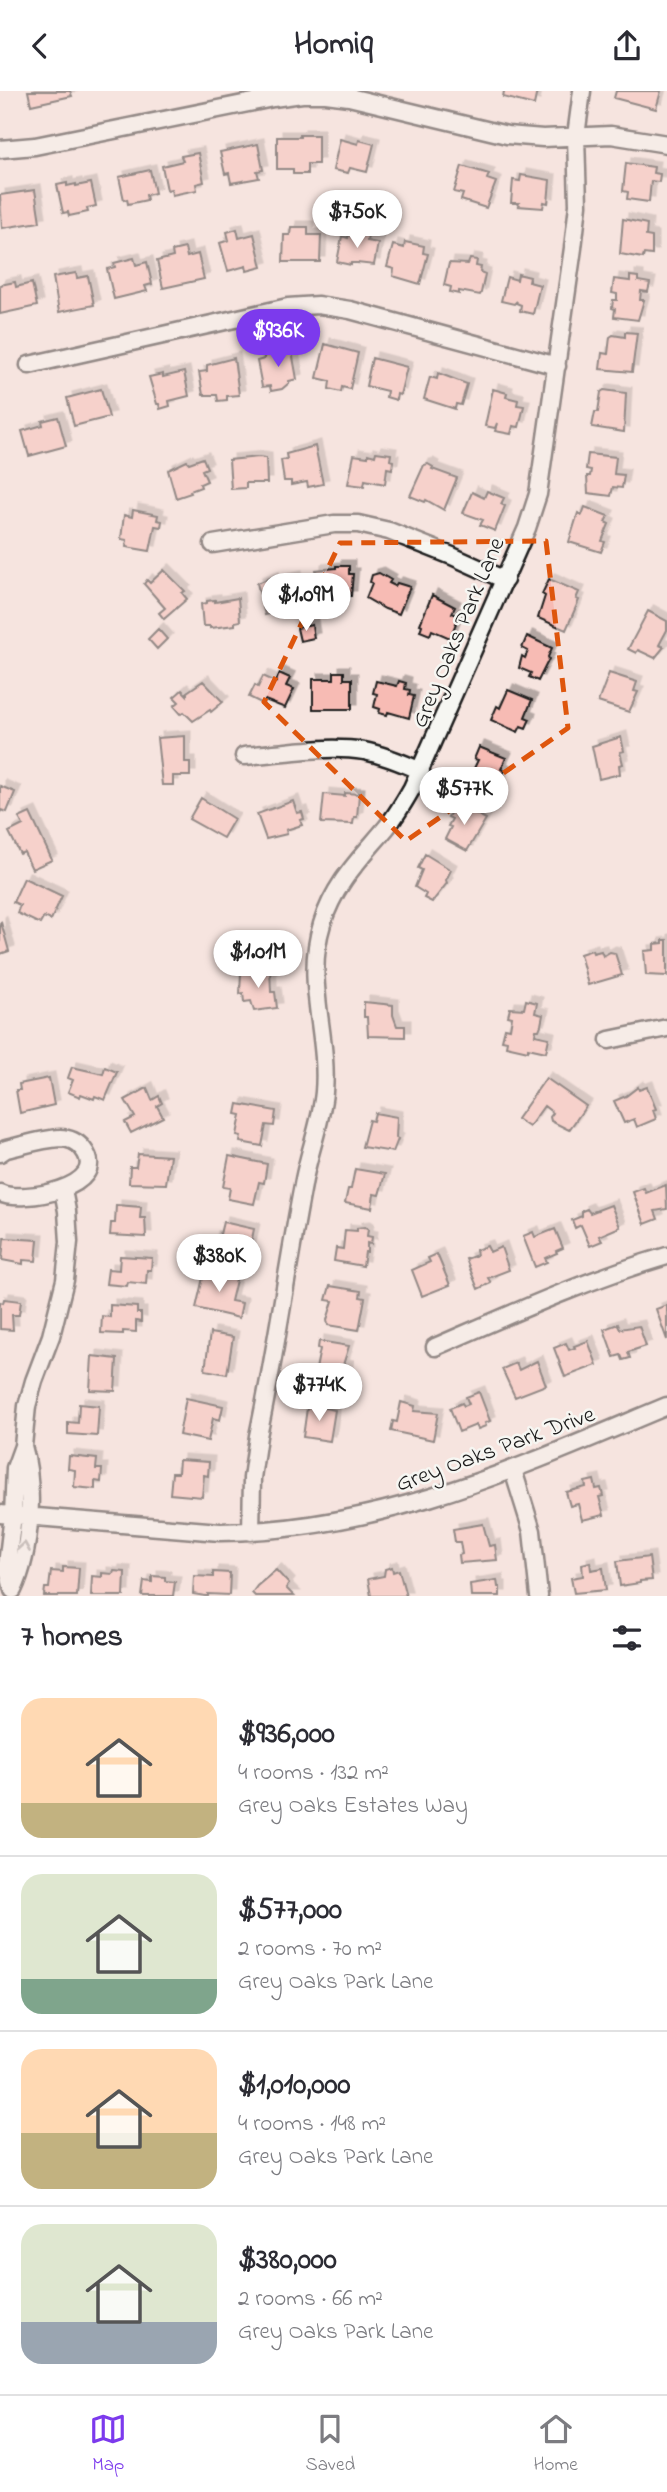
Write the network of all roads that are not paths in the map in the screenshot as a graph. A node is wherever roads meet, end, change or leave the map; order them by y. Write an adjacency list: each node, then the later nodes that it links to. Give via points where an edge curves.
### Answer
1 (582, 91): 2 (street, Grey Oaks Park Lane)
2 (576, 136): 3 (street, via 611,135); 4 (street, via 507,135 349,97 302,94); 6 (street, Grey Oaks Park Lane, via 578,205)
3 (667, 144)
4 (0, 149)
5 (29, 365): 6 (street, via 288,307 318,305)
6 (557, 366): 8 (street, Grey Oaks Park Lane, via 538,494)
7 (213, 544): 8 (street, via 358,524 389,531)
8 (505, 580): 10 (street, Grey Oaks Park Lane)
9 (244, 756): 10 (street, via 363,751)
10 (421, 771): 21 (street, Grey Oaks Park Lane, via 400,809 346,873 321,925 314,991 325,1064 324,1094 303,1182 258,1436)
11 (667, 1028): 12 (street)
12 (609, 1039)
13 (0, 1153): 14 (street, via 61,1138 79,1144 89,1165 76,1184)
14 (63, 1190): 15 (street, via 16,1196); 20 (street, via 69,1242 65,1280 27,1406 23,1446 29,1467)
15 (0, 1193)
16 (667, 1256): 17 (street)
17 (435, 1347)
18 (667, 1406): 19 (street, Grey Oaks Park Drive)
19 (513, 1470): 21 (street, Grey Oaks Park Drive, via 386,1511); 23 (street, via 532,1531)
20 (14, 1516): 21 (street, Grey Oaks Park Drive); 22 (street, via 21,1573)
21 (251, 1532)
22 (13, 1593)
23 (539, 1596)

